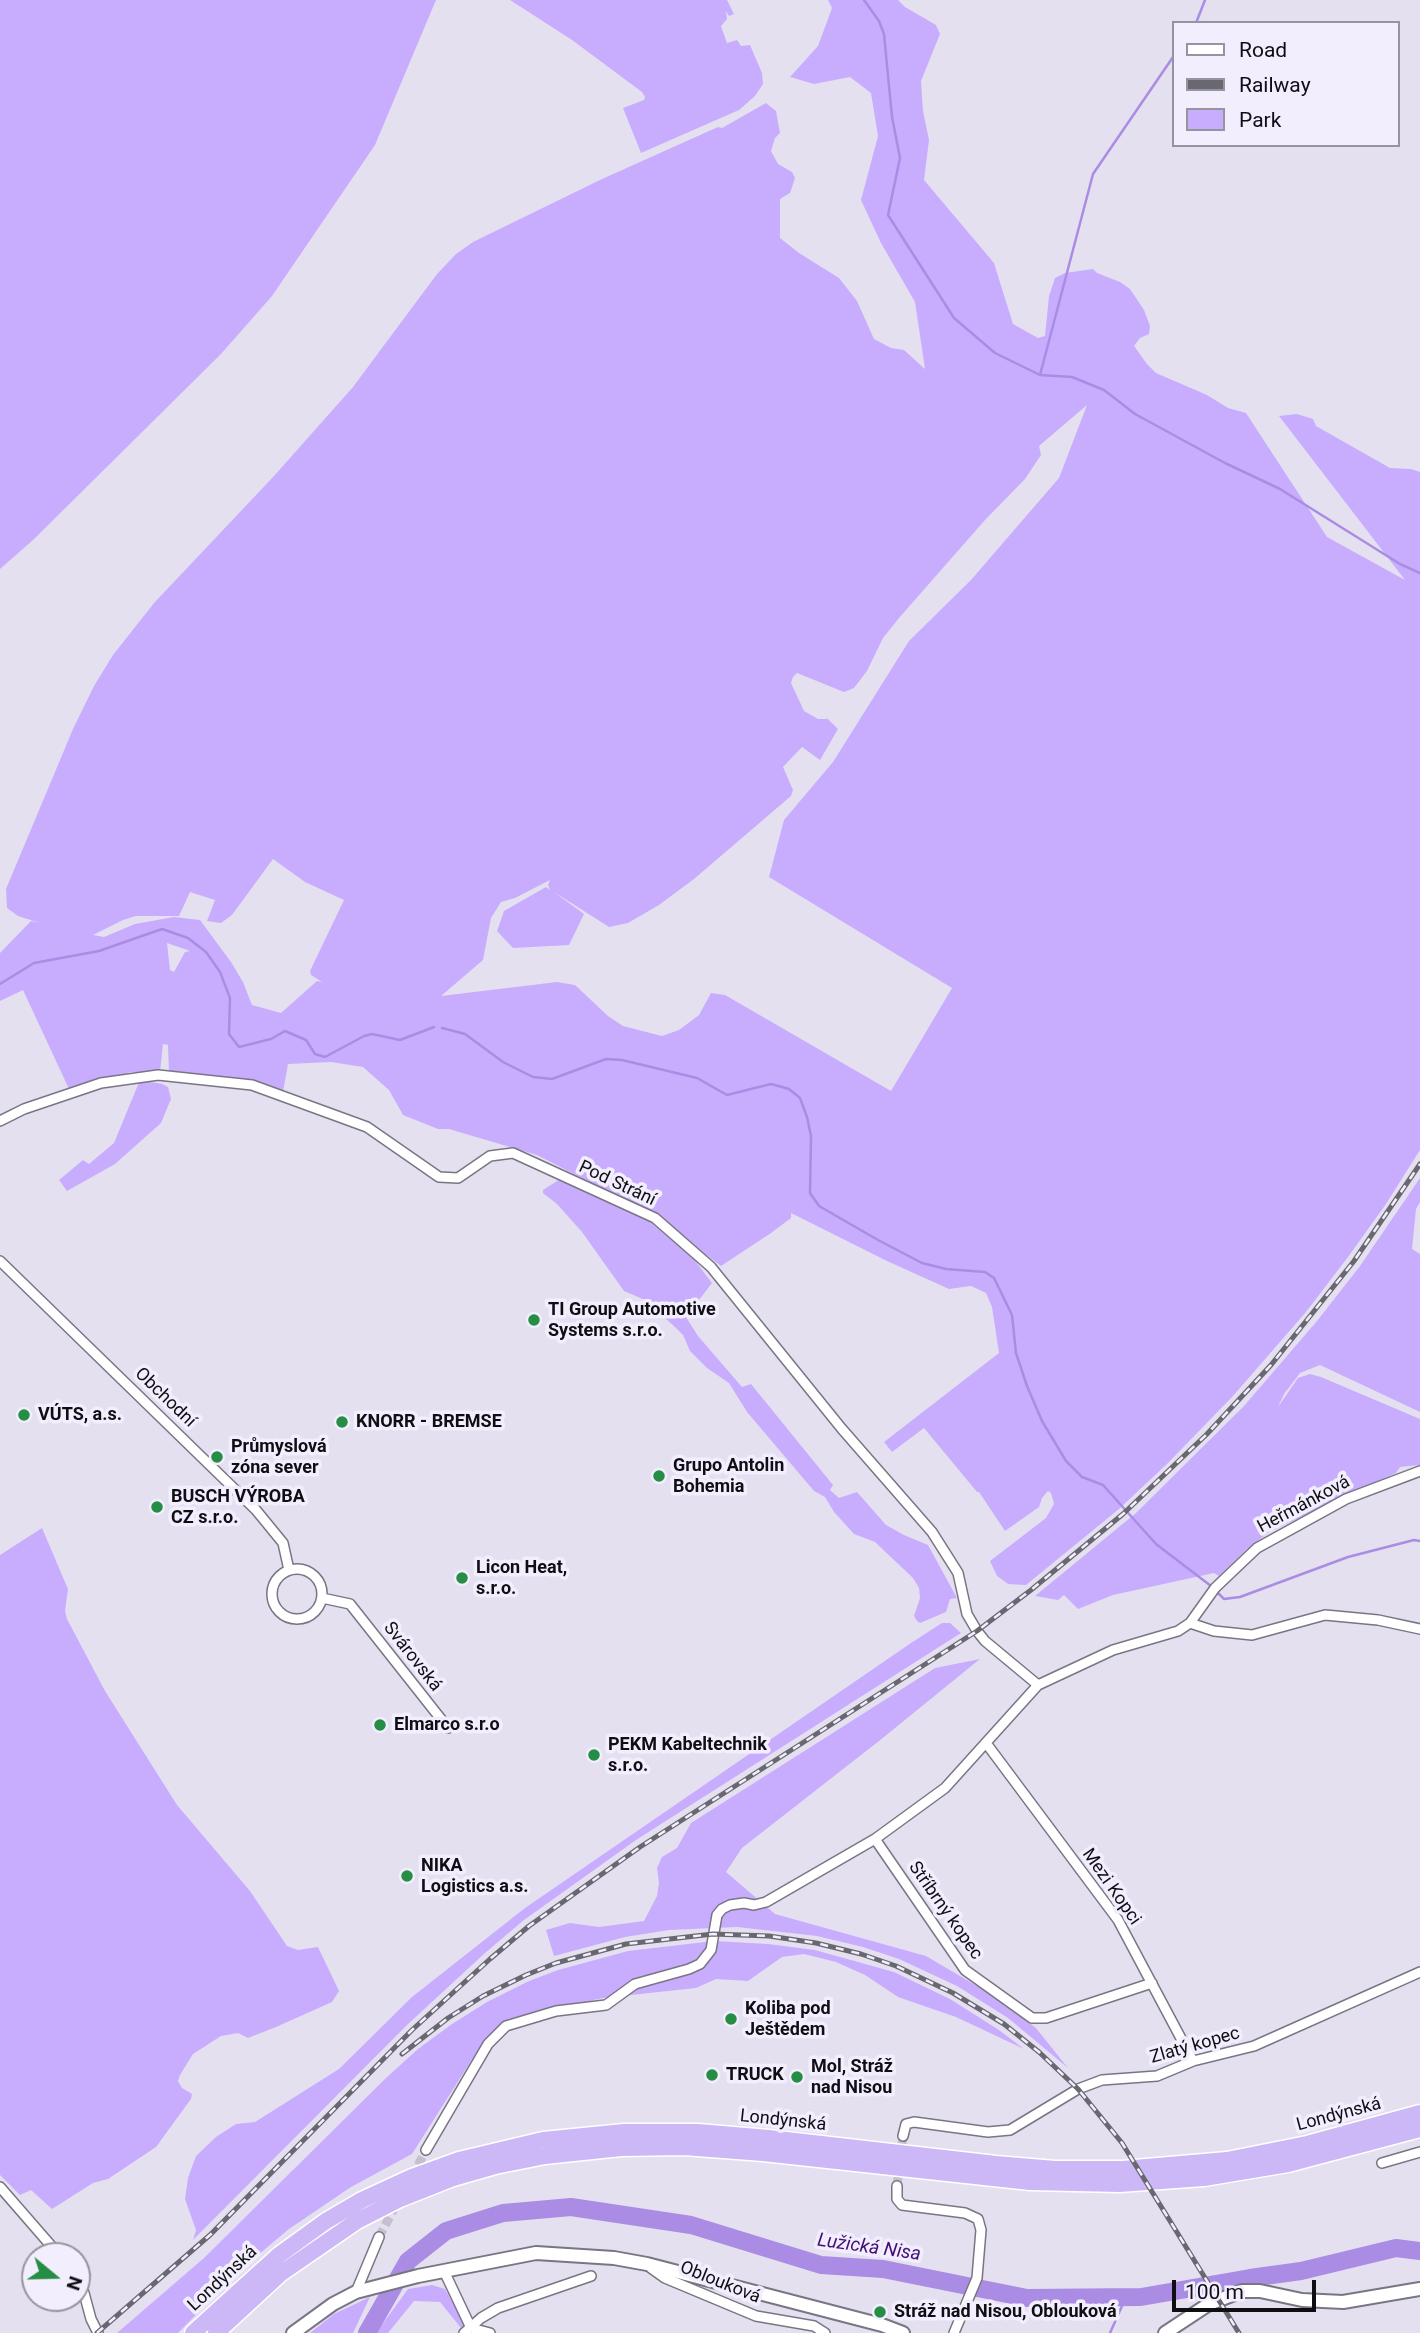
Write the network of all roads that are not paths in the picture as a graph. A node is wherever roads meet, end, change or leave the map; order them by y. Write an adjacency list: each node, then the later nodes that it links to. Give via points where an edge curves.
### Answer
1 (0, 1121): 8 (street, Pod Strání, via 101,1083 158,1075 252,1085 367,1127 439,1177 458,1178 490,1156 513,1153 655,1218 711,1267 932,1532 958,1573 967,1614 977,1630)
2 (0, 1261): 4 (street, Obchodní, via 256,1510 283,1543)
3 (1420, 1471): 6 (street, Heřmánková, via 1346,1499 1257,1548 1215,1588)
4 (289, 1570): 5 (street, via 315,1576); 5 (street, via 273,1586 271,1597 279,1613 305,1619)
5 (322, 1598): 9 (street, Svárovská, via 350,1604)
6 (1191, 1623): 7 (street, via 1252,1635 1325,1615); 8 (street, via 1113,1650)
7 (1420, 1629)
8 (1038, 1685): 10 (street)
9 (448, 1728)
10 (986, 1743): 11 (street, via 945,1788); 13 (street, Mezi Kopci, via 1118,1920)
11 (875, 1839): 13 (street, Stříbrný kopec, via 965,1970 1032,2018 1046,2018); 18 (street, via 766,1902 722,1909 711,1950 700,1964 635,1983 606,2004 556,2011 506,2026 488,2044)
12 (1420, 1972): 14 (street, Zlatý kopec, via 1254,2046)
13 (1152, 1983): 14 (street, Mezi Kopci)
14 (1193, 2060): 17 (street, Zlatý kopec, via 1157,2076 1102,2080 1078,2088 1010,2130 988,2132 914,2122 906,2124)
15 (1420, 2113): 33 (highway, Londýnská, via 1227,2160 1123,2169 996,2164 698,2132 624,2132 542,2140 451,2162 362,2200 279,2255)
16 (1420, 2129): 34 (highway, Londýnská, via 1288,2164 1204,2178 1119,2184 1031,2182 684,2147 545,2155 453,2178 366,2216 286,2269)
17 (902, 2136)
18 (426, 2150)
19 (1420, 2152): 20 (street)
20 (1382, 2163)
21 (897, 2186): 39 (street, via 902,2206 965,2213 978,2219 977,2278)
22 (0, 2187): 24 (street)
23 (379, 2236): 29 (street)
24 (48, 2242)
25 (647, 2264): 26 (street, via 536,2253); 37 (street, Oblouková, via 665,2278 756,2316 814,2326); 38 (street)
26 (444, 2271): 29 (street); 31 (street)
27 (591, 2276): 31 (street, via 498,2308)
28 (1420, 2289): 40 (street, via 1343,2302 1242,2291 1209,2304)
29 (356, 2292): 35 (street)
30 (89, 2312): 32 (street)
31 (468, 2330): 36 (street)
32 (98, 2333)
33 (193, 2333)
34 (216, 2333)
35 (293, 2333)
36 (490, 2333)
37 (825, 2333)
38 (903, 2333)
39 (954, 2333)
40 (1165, 2333)

